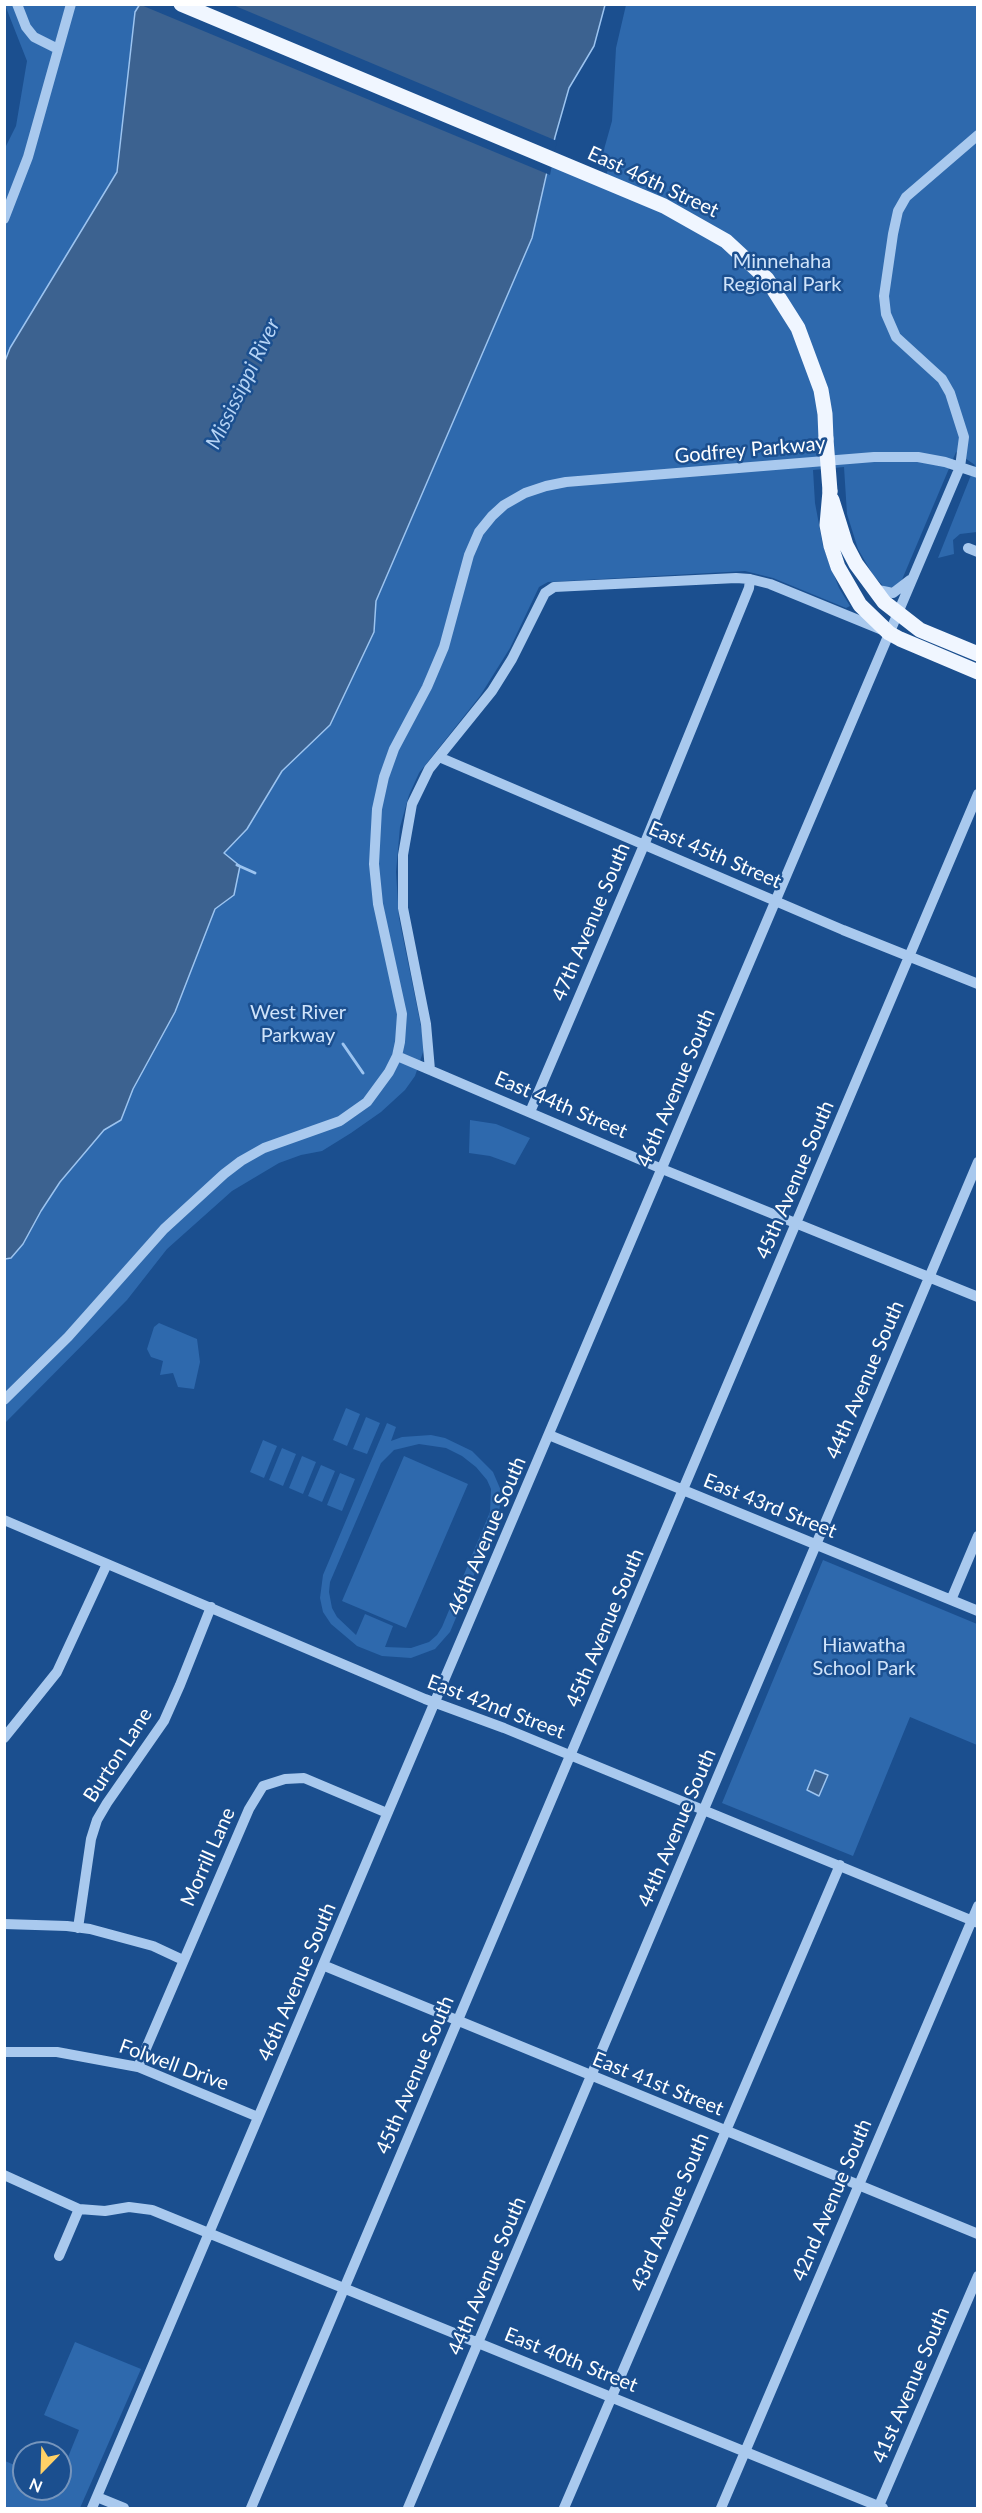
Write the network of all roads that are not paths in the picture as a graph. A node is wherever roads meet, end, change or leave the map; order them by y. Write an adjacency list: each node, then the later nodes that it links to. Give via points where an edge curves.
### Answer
1 (17, 4): 4 (street, via 34,37)
2 (71, 4): 4 (street)
3 (181, 4): 9 (main road, East 46th Street, bridge, via 680,213 726,241 767,279 798,328 813,364 825,414)
4 (58, 49): 6 (street, via 28,157)
5 (978, 135): 7 (street, 46th Avenue South, via 906,197 898,211 884,296 886,315 896,337 942,379 950,393 964,437)
6 (4, 219)
7 (960, 467): 8 (street, Godfrey Parkway); 10 (street, 46th Avenue South); 23 (street, Godfrey Parkway, via 918,457 874,457 566,482 525,493 504,505 479,532 469,555 444,647 394,749 380,793 374,864 384,938 402,1014)
8 (978, 473)
9 (830, 491): 12 (main road, East 46th Street, via 846,544); 14 (main road, East 46th Street, via 827,525 838,567 860,604)
10 (914, 576): 12 (street, via 893,593); 13 (street, 46th Avenue South)
11 (750, 579): 14 (street, East 46th Street); 17 (street, East 46th Street, via 554,587 539,601 492,691); 19 (street, 47th Avenue South)
12 (872, 589): 13 (main road, East 46th Street)
13 (897, 615): 14 (street, 46th Avenue South); 15 (main road, East 46th Street, via 920,630)
14 (889, 633): 16 (main road, East 46th Street); 20 (street, 46th Avenue South)
15 (978, 654)
16 (978, 672)
17 (439, 757): 19 (street, East 45th Street); 24 (street, East 46th Street, via 412,804 402,865 403,908 426,1024)
18 (978, 794): 21 (street, 45th Avenue South)
19 (644, 845): 20 (street, East 45th Street); 25 (street, 47th Avenue South)
20 (774, 900): 21 (street, East 45th Street); 27 (street, 46th Avenue South)
21 (908, 956): 22 (street, East 45th Street); 28 (street, 45th Avenue South)
22 (978, 984)
23 (397, 1056): 24 (street, East 44th Street); 31 (street, via 379,1087 353,1113 264,1148 224,1174 164,1229 68,1337)
24 (430, 1070): 25 (street, East 44th Street)
25 (530, 1112): 27 (street, East 44th Street)
26 (978, 1162): 29 (street, 44th Avenue South)
27 (662, 1169): 28 (street, East 44th Street); 32 (street, 46th Avenue South)
28 (796, 1224): 29 (street, East 44th Street); 33 (street, 45th Avenue South)
29 (928, 1277): 30 (street, East 44th Street); 36 (street, 44th Avenue South)
30 (978, 1297)
31 (4, 1400)
32 (549, 1435): 33 (street, East 43rd Street); 41 (street, 46th Avenue South)
33 (683, 1490): 36 (street, East 43rd Street); 43 (street, 45th Avenue South)
34 (4, 1520): 37 (street, East 42nd Street)
35 (978, 1536): 38 (street)
36 (816, 1545): 38 (street, East 43rd Street); 44 (street, 44th Avenue South)
37 (107, 1564): 39 (street, East 42nd Street); 42 (street, via 57,1672)
38 (951, 1600): 40 (street, East 43rd Street)
39 (211, 1607): 41 (street, East 42nd Street); 50 (street, Burton Lane, via 164,1721 97,1820)
40 (978, 1611)
41 (436, 1703): 43 (street, East 42nd Street); 45 (street, 46th Avenue South)
42 (4, 1738)
43 (570, 1755): 44 (street, East 42nd Street); 53 (street, 45th Avenue South)
44 (704, 1810): 46 (street, East 42nd Street); 56 (street, 44th Avenue South)
45 (387, 1813): 51 (street, Morrill Lane, via 304,1778 263,1786 249,1809); 52 (street, 46th Avenue South)
46 (840, 1865): 48 (street, East 42nd Street); 58 (street, 43rd Avenue South)
47 (978, 1906): 48 (street, 42nd Avenue South)
48 (975, 1921): 60 (street, 42nd Avenue South)
49 (4, 1924): 50 (street)
50 (78, 1928): 51 (street, via 153,1946)
51 (183, 1960): 55 (street, Morrill Lane)
52 (325, 1966): 53 (street, East 41st Street); 57 (street, 46th Avenue South)
53 (458, 2021): 56 (street, East 41st Street); 66 (street, 45th Avenue South)
54 (4, 2052): 55 (street, Folwell Drive, via 57,2052)
55 (138, 2067): 57 (street, Folwell Drive)
56 (591, 2075): 58 (street, East 41st Street); 67 (street, 44th Avenue South)
57 (258, 2117): 62 (street, 46th Avenue South)
58 (725, 2130): 60 (street, East 41st Street); 68 (street, 43rd Avenue South)
59 (4, 2175): 61 (street)
60 (858, 2185): 63 (street, East 41st Street); 69 (street, 42nd Avenue South)
61 (80, 2209): 62 (street, East 40th Street, via 152,2210); 64 (street)
62 (211, 2232): 66 (street, East 40th Street); 70 (street, 46th Avenue South)
63 (978, 2234)
64 (59, 2256)
65 (978, 2276): 77 (street, 41st Avenue South)
66 (345, 2288): 67 (street, East 40th Street); 73 (street, 45th Avenue South)
67 (478, 2342): 68 (street, East 40th Street); 74 (street, 44th Avenue South)
68 (611, 2397): 69 (street, East 40th Street); 75 (street, 43rd Avenue South)
69 (745, 2451): 76 (street, 42nd Avenue South); 77 (street, East 40th Street)
70 (97, 2497): 71 (street, 46th Avenue South); 72 (street)
71 (93, 2508)
72 (124, 2508)
73 (251, 2508)
74 (408, 2508)
75 (564, 2508)
76 (721, 2508)
77 (880, 2508)

